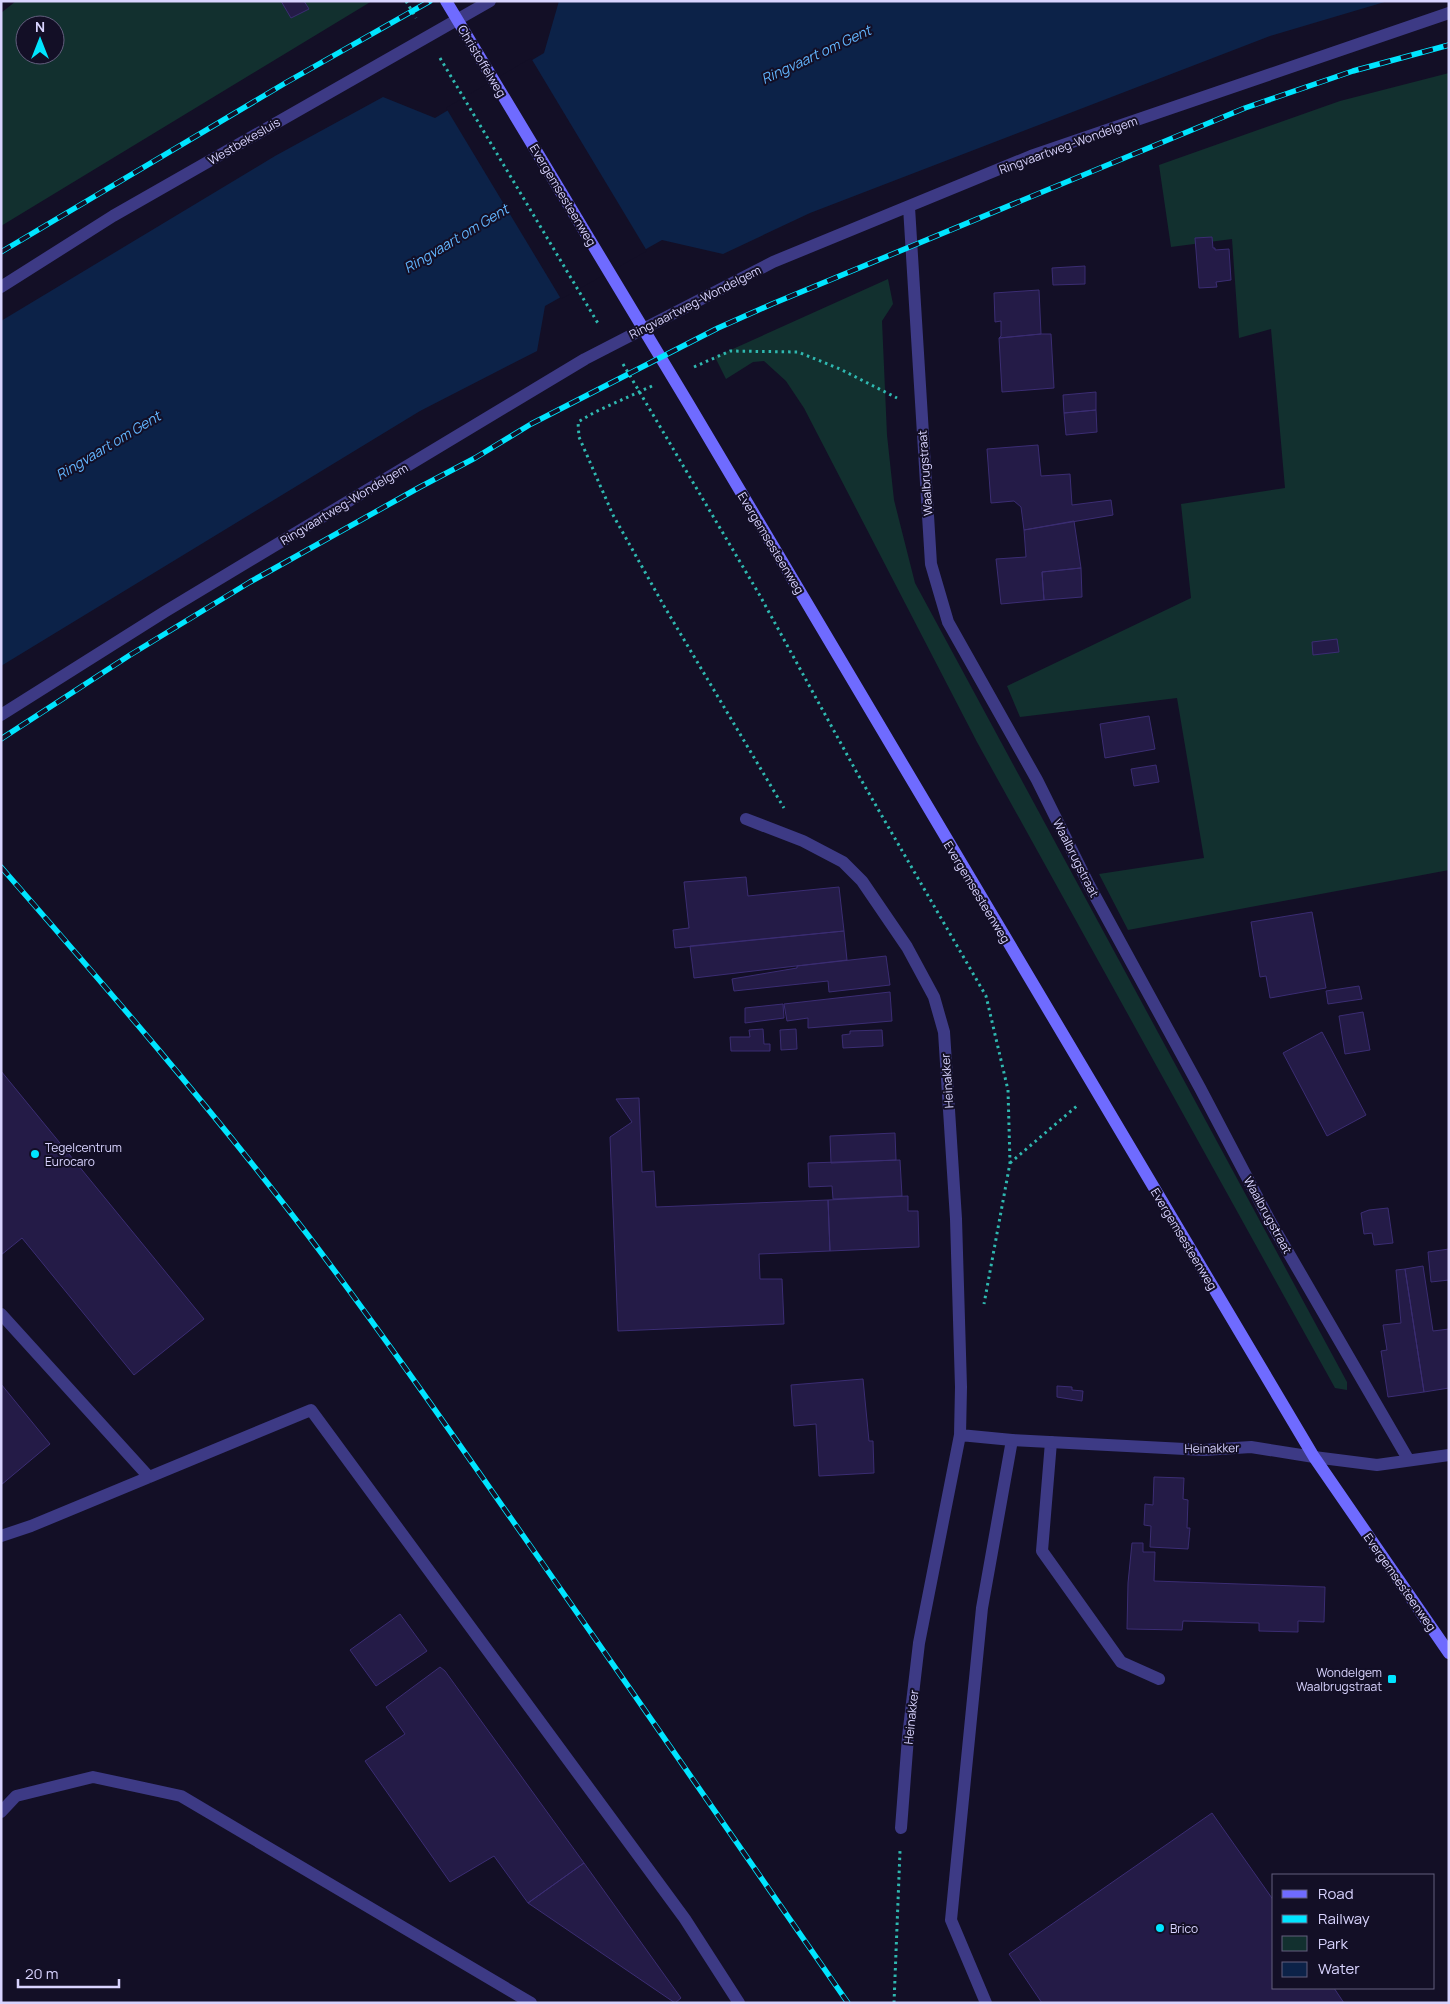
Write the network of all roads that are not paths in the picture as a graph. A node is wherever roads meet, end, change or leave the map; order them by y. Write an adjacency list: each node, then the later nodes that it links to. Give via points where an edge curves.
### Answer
1 (446, 1): 4 (main road, Christoffelweg)
2 (490, 1): 6 (street, Westbekesluis, via 113,216)
3 (1449, 13): 5 (street, Ringvaartweg-Wondelgem, via 1031,156)
4 (518, 121): 14 (main road, Evergemsesteenweg)
5 (909, 207): 7 (street, Ringvaartweg-Wondelgem, via 773,262 585,359 166,610); 15 (street, Waalbrugstraat, via 931,564 948,622 1037,780 1089,885 1270,1221)
6 (1, 287)
7 (1, 715)
8 (746, 820): 10 (street, Heinakker, via 803,841 842,862 862,881 906,947 934,998 944,1032 956,1219)
9 (1, 1314): 16 (street)
10 (960, 1435): 11 (street, Heinakker); 21 (street, Heinakker, via 919,1643)
11 (1012, 1440): 12 (street, Heinakker); 24 (street, via 982,1608 951,1920)
12 (1051, 1442): 14 (street, Heinakker, via 1204,1450 1251,1447); 19 (street, via 1042,1551 1121,1662)
13 (1449, 1455): 15 (street)
14 (1314, 1458): 15 (street, via 1377,1465); 18 (main road, Evergemsesteenweg)
15 (1408, 1459)
16 (149, 1477): 17 (street); 23 (street, via 311,1410 685,1918)
17 (1, 1536)
18 (1449, 1654)
19 (1159, 1679)
20 (1, 1812): 22 (street, via 16,1796 93,1777 181,1796)
21 (901, 1828)
22 (531, 2003)
23 (739, 2003)
24 (986, 2003)

